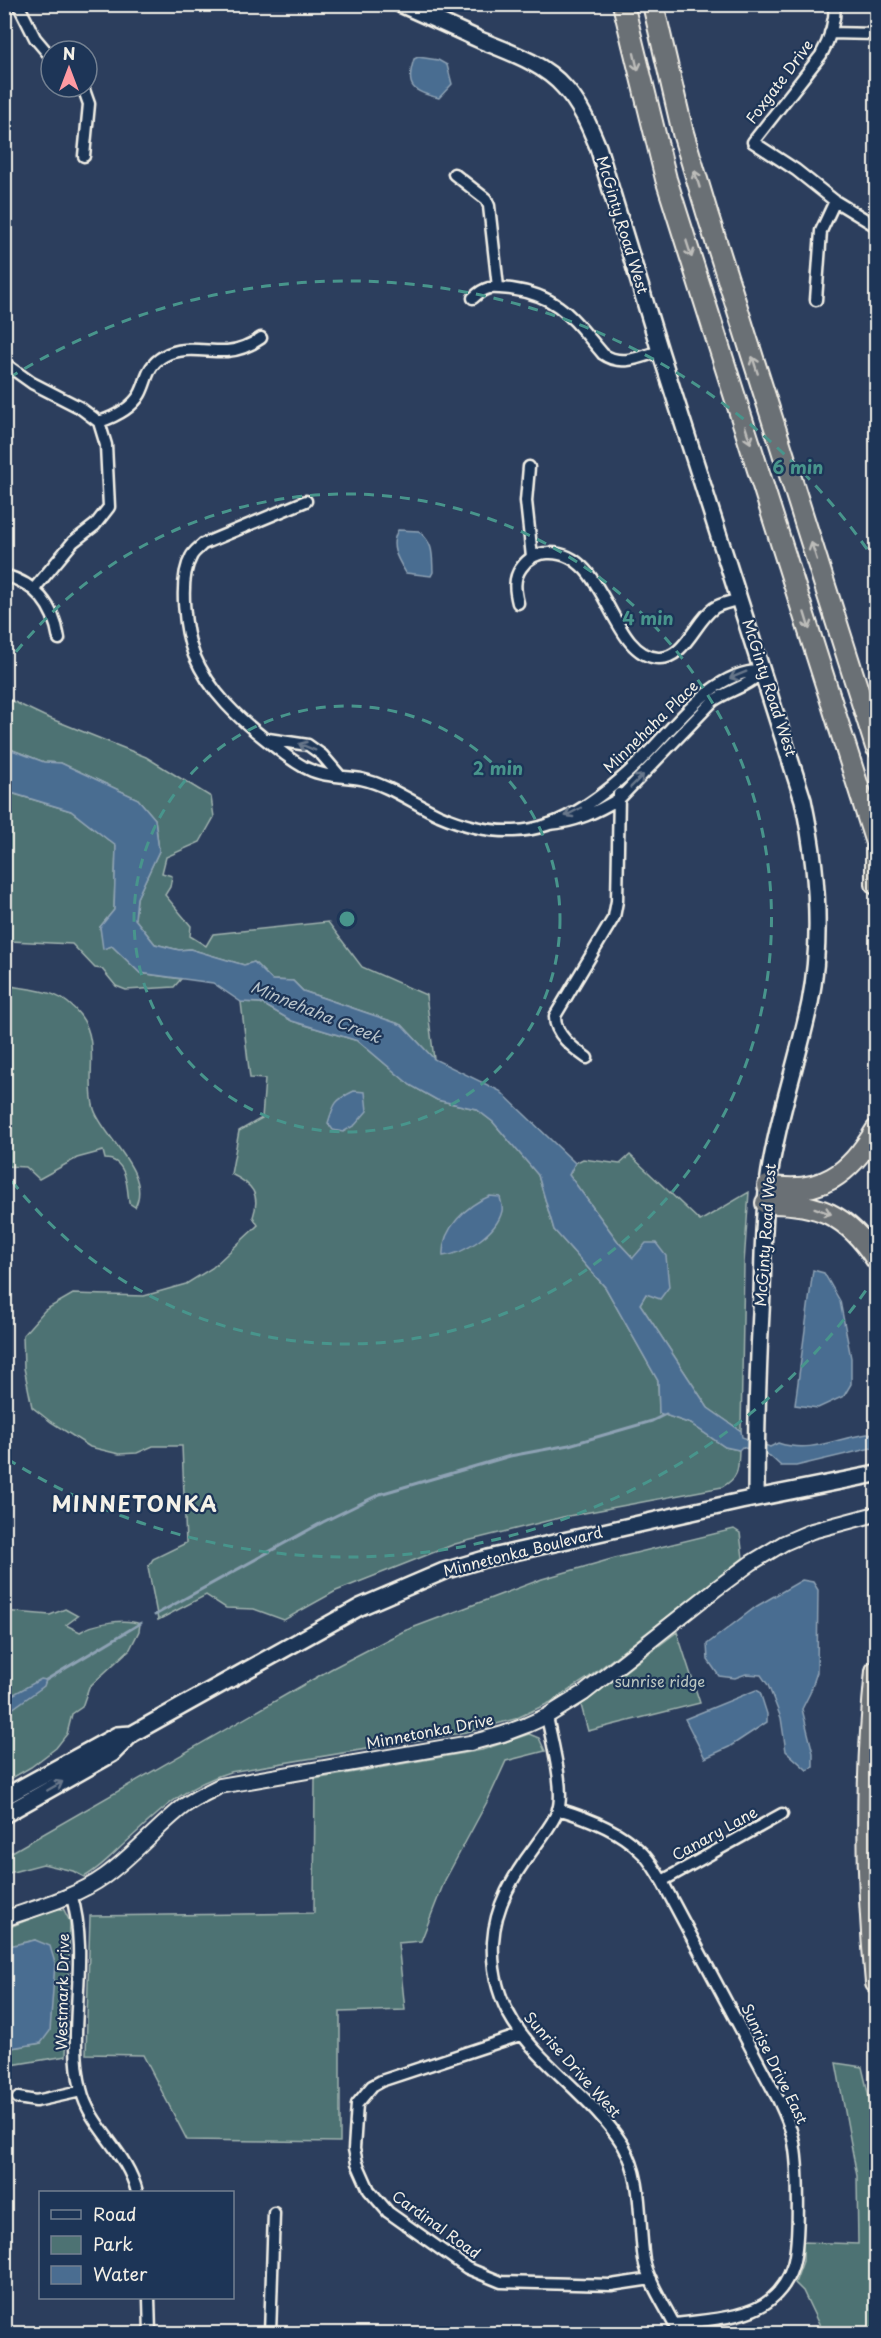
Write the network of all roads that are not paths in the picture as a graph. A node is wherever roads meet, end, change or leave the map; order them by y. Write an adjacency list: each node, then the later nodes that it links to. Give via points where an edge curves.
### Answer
1 (18, 4): 8 (street)
2 (400, 4): 18 (main road, McGinty Road West, via 525,59 564,86 579,105 598,147)
3 (623, 4): 36 (highway, one-way to 36, via 666,179)
4 (653, 4): 31 (highway, one-way to 4, via 683,133)
5 (835, 4): 6 (street, Foxgate Drive)
6 (830, 33): 7 (street); 12 (street, Foxgate Drive, via 821,55 753,142)
7 (876, 34)
8 (39, 43)
9 (87, 99): 10 (street)
10 (84, 156)
11 (454, 174): 14 (street, via 486,199 489,206)
12 (836, 201): 13 (street); 16 (street, via 821,231)
13 (876, 226)
14 (498, 287): 15 (street, via 484,288); 18 (street, via 530,292 559,305 611,359 620,362)
15 (472, 298)
16 (816, 300)
17 (261, 338): 20 (street, via 234,350 187,350 163,357 146,375 140,395 118,415)
18 (660, 351): 26 (main road, McGinty Road West)
19 (4, 363): 20 (street, via 32,384 79,407)
20 (99, 422): 25 (street, via 106,445 109,507)
21 (530, 468): 23 (street, via 526,501)
22 (306, 501): 30 (street, Minnehaha Place, via 203,544 191,556 186,572 186,616 198,664 225,704)
23 (532, 557): 26 (street, via 552,553 582,568 601,591 627,638 650,657 671,656 716,606); 27 (street, via 515,578)
24 (4, 575): 25 (street)
25 (34, 589): 28 (street, via 51,609)
26 (740, 599): 29 (main road, McGinty Road West)
27 (518, 603)
28 (59, 639)
29 (762, 671): 33 (street, Minnehaha Place, one-way to 33, via 751,670 705,694); 34 (street, Minnehaha Place, one-way to 29, via 713,701 754,681); 40 (main road, McGinty Road West, via 812,839 817,920 810,1001 781,1115)
30 (264, 738): 32 (street, Minnehaha Place, via 307,769); 32 (street, one-way to 30, via 308,745)
31 (876, 747)
32 (340, 776): 35 (street, Minnehaha Place, via 384,787 439,815 472,826 512,831)
33 (615, 782): 34 (street); 35 (street, Minnehaha Place, one-way to 35, via 594,800)
34 (620, 798): 35 (street, Minnehaha Place, via 568,822); 38 (street, via 614,917 555,1016 554,1024 563,1037)
35 (549, 824)
36 (876, 842): 37 (highway)
37 (876, 884)
38 (587, 1058)
39 (876, 1130): 40 (highway, via 852,1165 836,1177)
40 (767, 1195): 41 (highway, one-way to 41, via 838,1216 868,1245); 43 (main road, McGinty Road West)
41 (876, 1259)
42 (876, 1474): 43 (main road, Minnetonka Boulevard)
43 (756, 1498): 47 (main road, Minnetonka Boulevard, via 444,1571 360,1607)
44 (876, 1514): 46 (street, Minnetonka Drive, via 812,1531 751,1563 584,1693)
45 (876, 1671): 55 (highway, via 867,1827)
46 (547, 1716): 49 (street, Sunrise Drive West, via 561,1793); 53 (street, Minnetonka Drive, via 470,1743 220,1786 186,1805 103,1878)
47 (132, 1734): 48 (main road, Minnetonka Boulevard, via 108,1740); 51 (main road, Minnetonka Boulevard, one-way to 47, via 112,1754)
48 (4, 1797)
49 (558, 1809): 52 (street, Sunrise Drive East, via 626,1839 648,1858); 56 (street, Sunrise Drive West, via 511,1881 496,1919 493,1942 498,1988)
50 (782, 1814): 52 (street, Canary Lane)
51 (4, 1815)
52 (662, 1881): 63 (street, Sunrise Drive East, via 778,2099 793,2137 796,2157 795,2250 780,2290 759,2308)
53 (71, 1894): 54 (street, Minnetonka Drive); 57 (street, Westmark Drive, via 79,1925 77,2056)
54 (4, 1919)
55 (876, 1983)
56 (520, 2034): 61 (street, Sunrise Drive West, via 591,2105 623,2146 638,2188 645,2262); 61 (street, Cardinal Road, via 372,2086 357,2104 354,2149 369,2190 388,2212 458,2262 501,2282 610,2284)
57 (81, 2091): 58 (street, via 36,2101); 59 (street, Westmark Drive, via 97,2124 121,2154)
58 (18, 2098)
59 (136, 2191)
60 (274, 2213): 65 (street)
61 (651, 2279): 63 (street, Sunrise Drive West)
62 (149, 2299): 64 (street)
63 (677, 2329)
64 (150, 2334)
65 (270, 2334)

